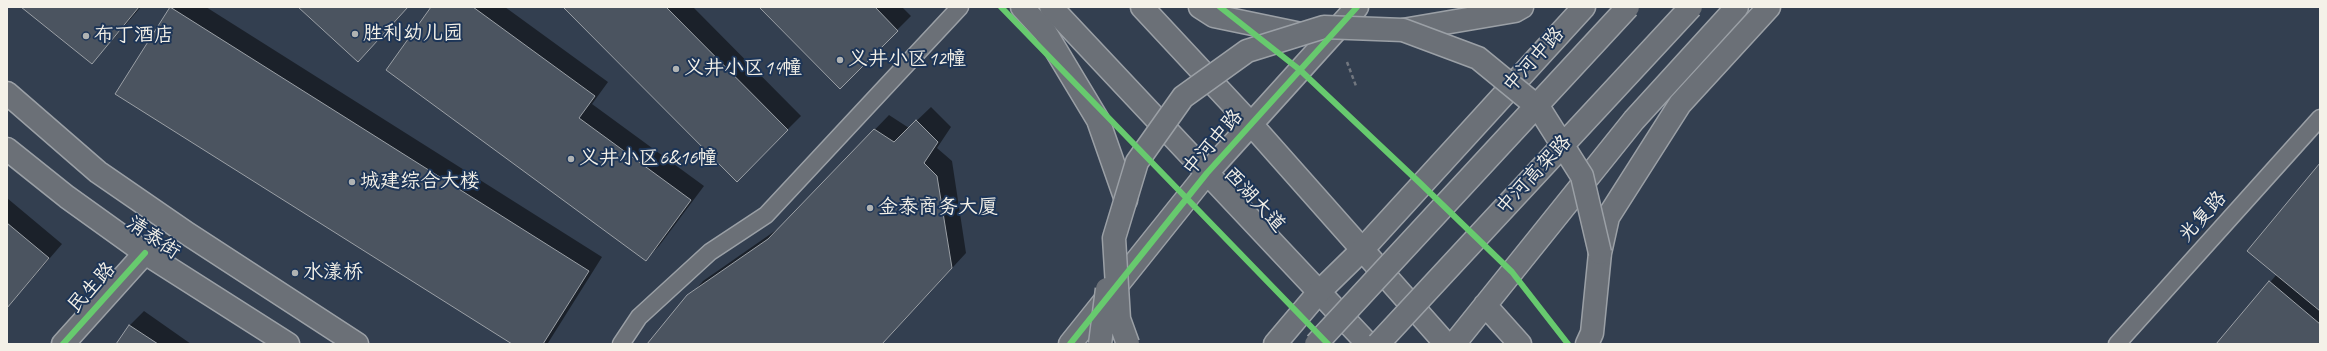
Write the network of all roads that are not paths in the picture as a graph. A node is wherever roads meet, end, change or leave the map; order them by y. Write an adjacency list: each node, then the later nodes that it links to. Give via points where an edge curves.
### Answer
1 (960, 7): 31 (lane, via 766,215 710,252 639,317)
2 (1022, 7): 20 (main road, via 1046,32 1098,120)
3 (1051, 7): 19 (main road, 西湖大道)
4 (1142, 7): 17 (main road)
5 (1200, 7): 14 (main road, via 1214,16)
6 (1357, 7): 17 (main road, 中河中路)
7 (1522, 7): 13 (main road, via 1515,11)
8 (1584, 7): 22 (main road, 中河中路)
9 (1628, 7): 36 (main road, bridge)
10 (1691, 7): 38 (main road, 中河高架路, bridge)
11 (1737, 7): 26 (main road, via 1634,120)
12 (1769, 7): 24 (main road, via 1680,104 1608,217)
13 (1403, 30): 14 (main road, bridge, via 1324,27); 24 (main road, bridge, via 1478,58 1539,108 1582,176)
14 (1301, 34): 20 (main road, bridge, via 1247,50 1183,97 1137,162)
15 (7, 93): 30 (main road, 清泰街, via 98,172)
16 (2320, 118): 42 (lane, 光复路)
17 (1251, 124): 19 (main road, 中河中路); 22 (main road)
18 (7, 148): 23 (main road, 清泰街, via 67,197)
19 (1207, 173): 25 (main road, 西湖大道); 32 (main road, 中河中路)
20 (1126, 200): 21 (main road, bridge)
21 (1114, 238): 33 (main road, bridge); 34 (main road, bridge, via 1118,319)
22 (1362, 250): 25 (main road, 中河中路); 39 (main road)
23 (145, 253): 28 (main road, 民生路); 29 (main road, 清泰街)
24 (1600, 253): 27 (main road)
25 (1319, 292): 35 (main road, 中河中路); 37 (main road, 西湖大道)
26 (1485, 305): 40 (main road); 41 (main road)
27 (1592, 340)
28 (63, 344)
29 (288, 344)
30 (357, 344)
31 (621, 344)
32 (1070, 344)
33 (1100, 344)
34 (1128, 344)
35 (1275, 344)
36 (1316, 344)
37 (1368, 344)
38 (1378, 344)
39 (1446, 344)
40 (1454, 344)
41 (1520, 344)
42 (2117, 344)

